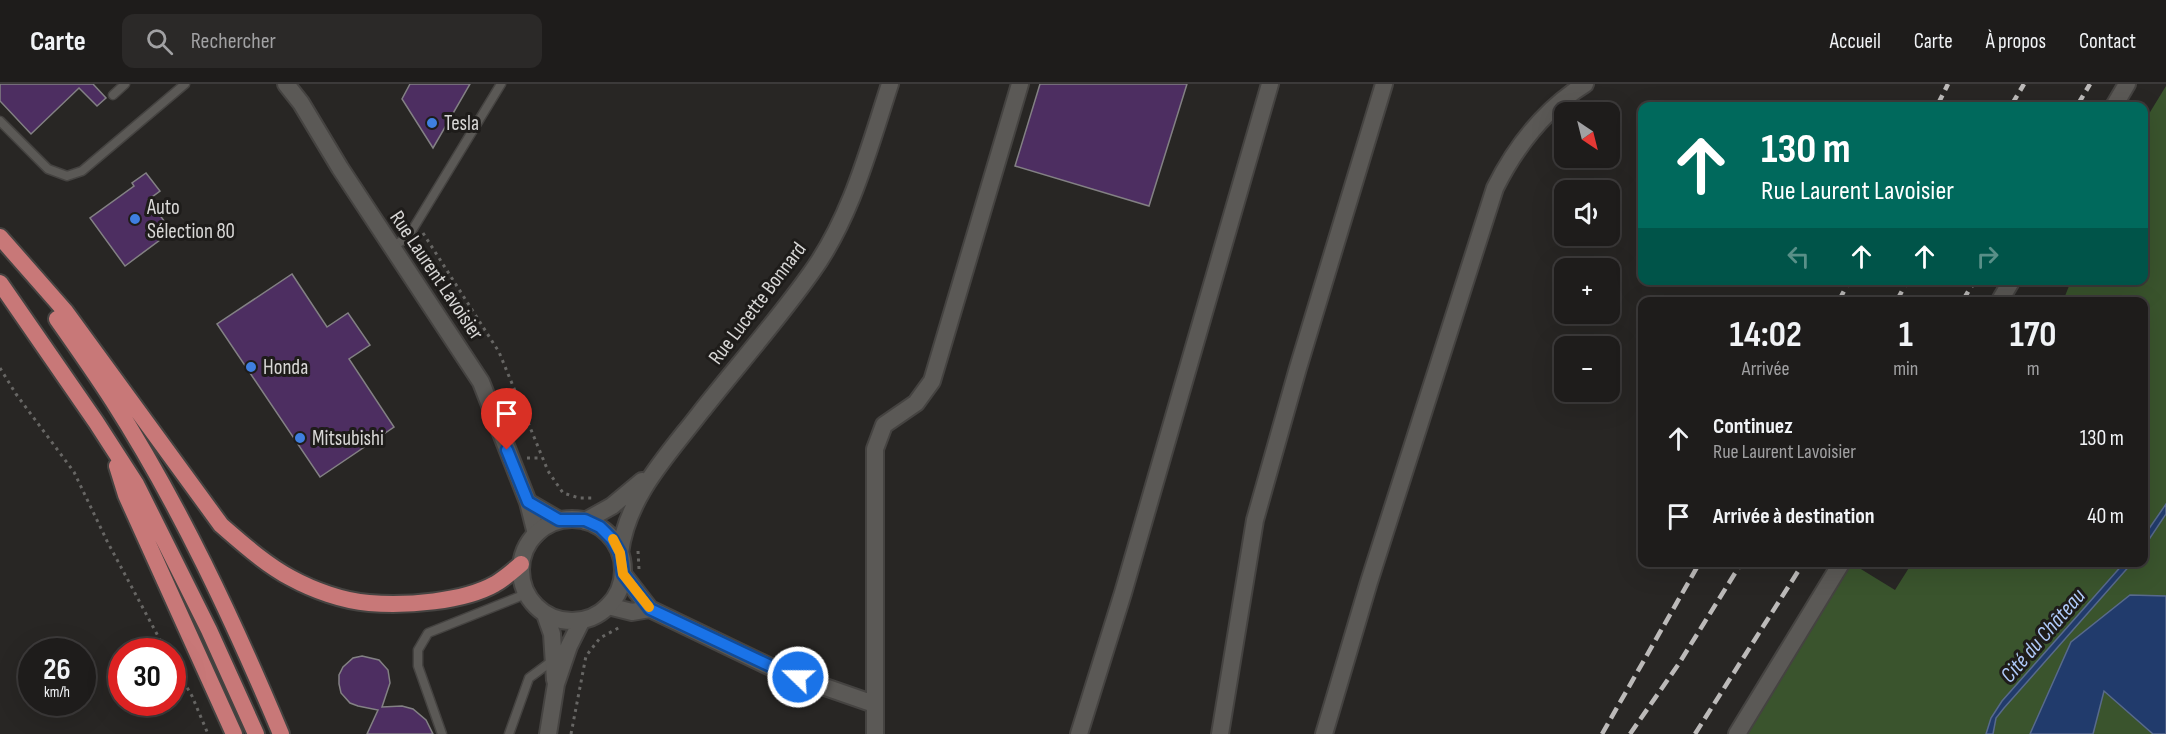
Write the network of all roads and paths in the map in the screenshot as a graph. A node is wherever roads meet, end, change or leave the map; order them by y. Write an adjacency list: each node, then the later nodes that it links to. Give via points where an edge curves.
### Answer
1 (125, 84): 11 (lane)
2 (185, 84): 13 (lane, via 82,171 66,176 48,169)
3 (286, 84): 17 (street, Rue Laurent Lavoisier)
4 (501, 84): 14 (lane)
5 (890, 84): 21 (street, Rue Lucette Bonnard, via 838,227 812,272)
6 (1020, 84): 40 (street, via 932,381 916,403 884,425 875,449)
7 (1270, 84): 49 (street)
8 (1384, 84): 50 (street, via 1255,520)
9 (1585, 84): 51 (street, via 1536,124 1495,188)
10 (2127, 84): 12 (street)
11 (113, 95)
12 (2116, 102)
13 (0, 121)
14 (416, 224): 17 (lane, via 408,237); 23 (path, via 499,352 548,471 563,493)
15 (0, 237): 28 (highway, via 64,311 221,525 290,578 368,603 426,603 494,585)
16 (0, 242): 44 (highway, via 114,402 181,518)
17 (392, 248): 22 (street, Rue Laurent Lavoisier, via 481,382)
18 (0, 284): 20 (highway)
19 (0, 368): 36 (path, via 74,472)
20 (110, 445): 42 (highway, via 126,495); 43 (highway, via 136,484)
21 (658, 466): 23 (street, Rue Lucette Bonnard); 27 (street, Rue Lucette Bonnard, via 634,503)
22 (528, 502): 24 (street); 26 (street, Rue Laurent Lavoisier)
23 (612, 506): 25 (street, Rue Lucette Bonnard)
24 (559, 520): 25 (street); 26 (street)
25 (585, 520): 27 (street, via 600,527)
26 (536, 534): 28 (street, via 523,553)
27 (620, 553): 30 (street)
28 (521, 564): 31 (street)
29 (1839, 567): 52 (street)
30 (623, 574): 32 (street); 33 (street)
31 (526, 594): 34 (street); 45 (lane, via 428,633 418,650 418,666)
32 (608, 606): 33 (street, via 632,612); 35 (street)
33 (650, 609): 40 (street, via 779,670)
34 (545, 614): 35 (street, via 563,621); 37 (street, via 552,634)
35 (582, 620): 38 (street)
36 (159, 638)
37 (552, 661): 38 (street); 46 (lane, via 530,678)
38 (556, 684): 47 (street)
39 (186, 686): 41 (path)
40 (874, 704): 48 (street)
41 (208, 734)
42 (234, 734)
43 (256, 734)
44 (281, 734)
45 (442, 734)
46 (509, 734)
47 (548, 734)
48 (875, 734)
49 (1079, 734)
50 (1220, 734)
51 (1324, 734)
52 (1737, 734)

